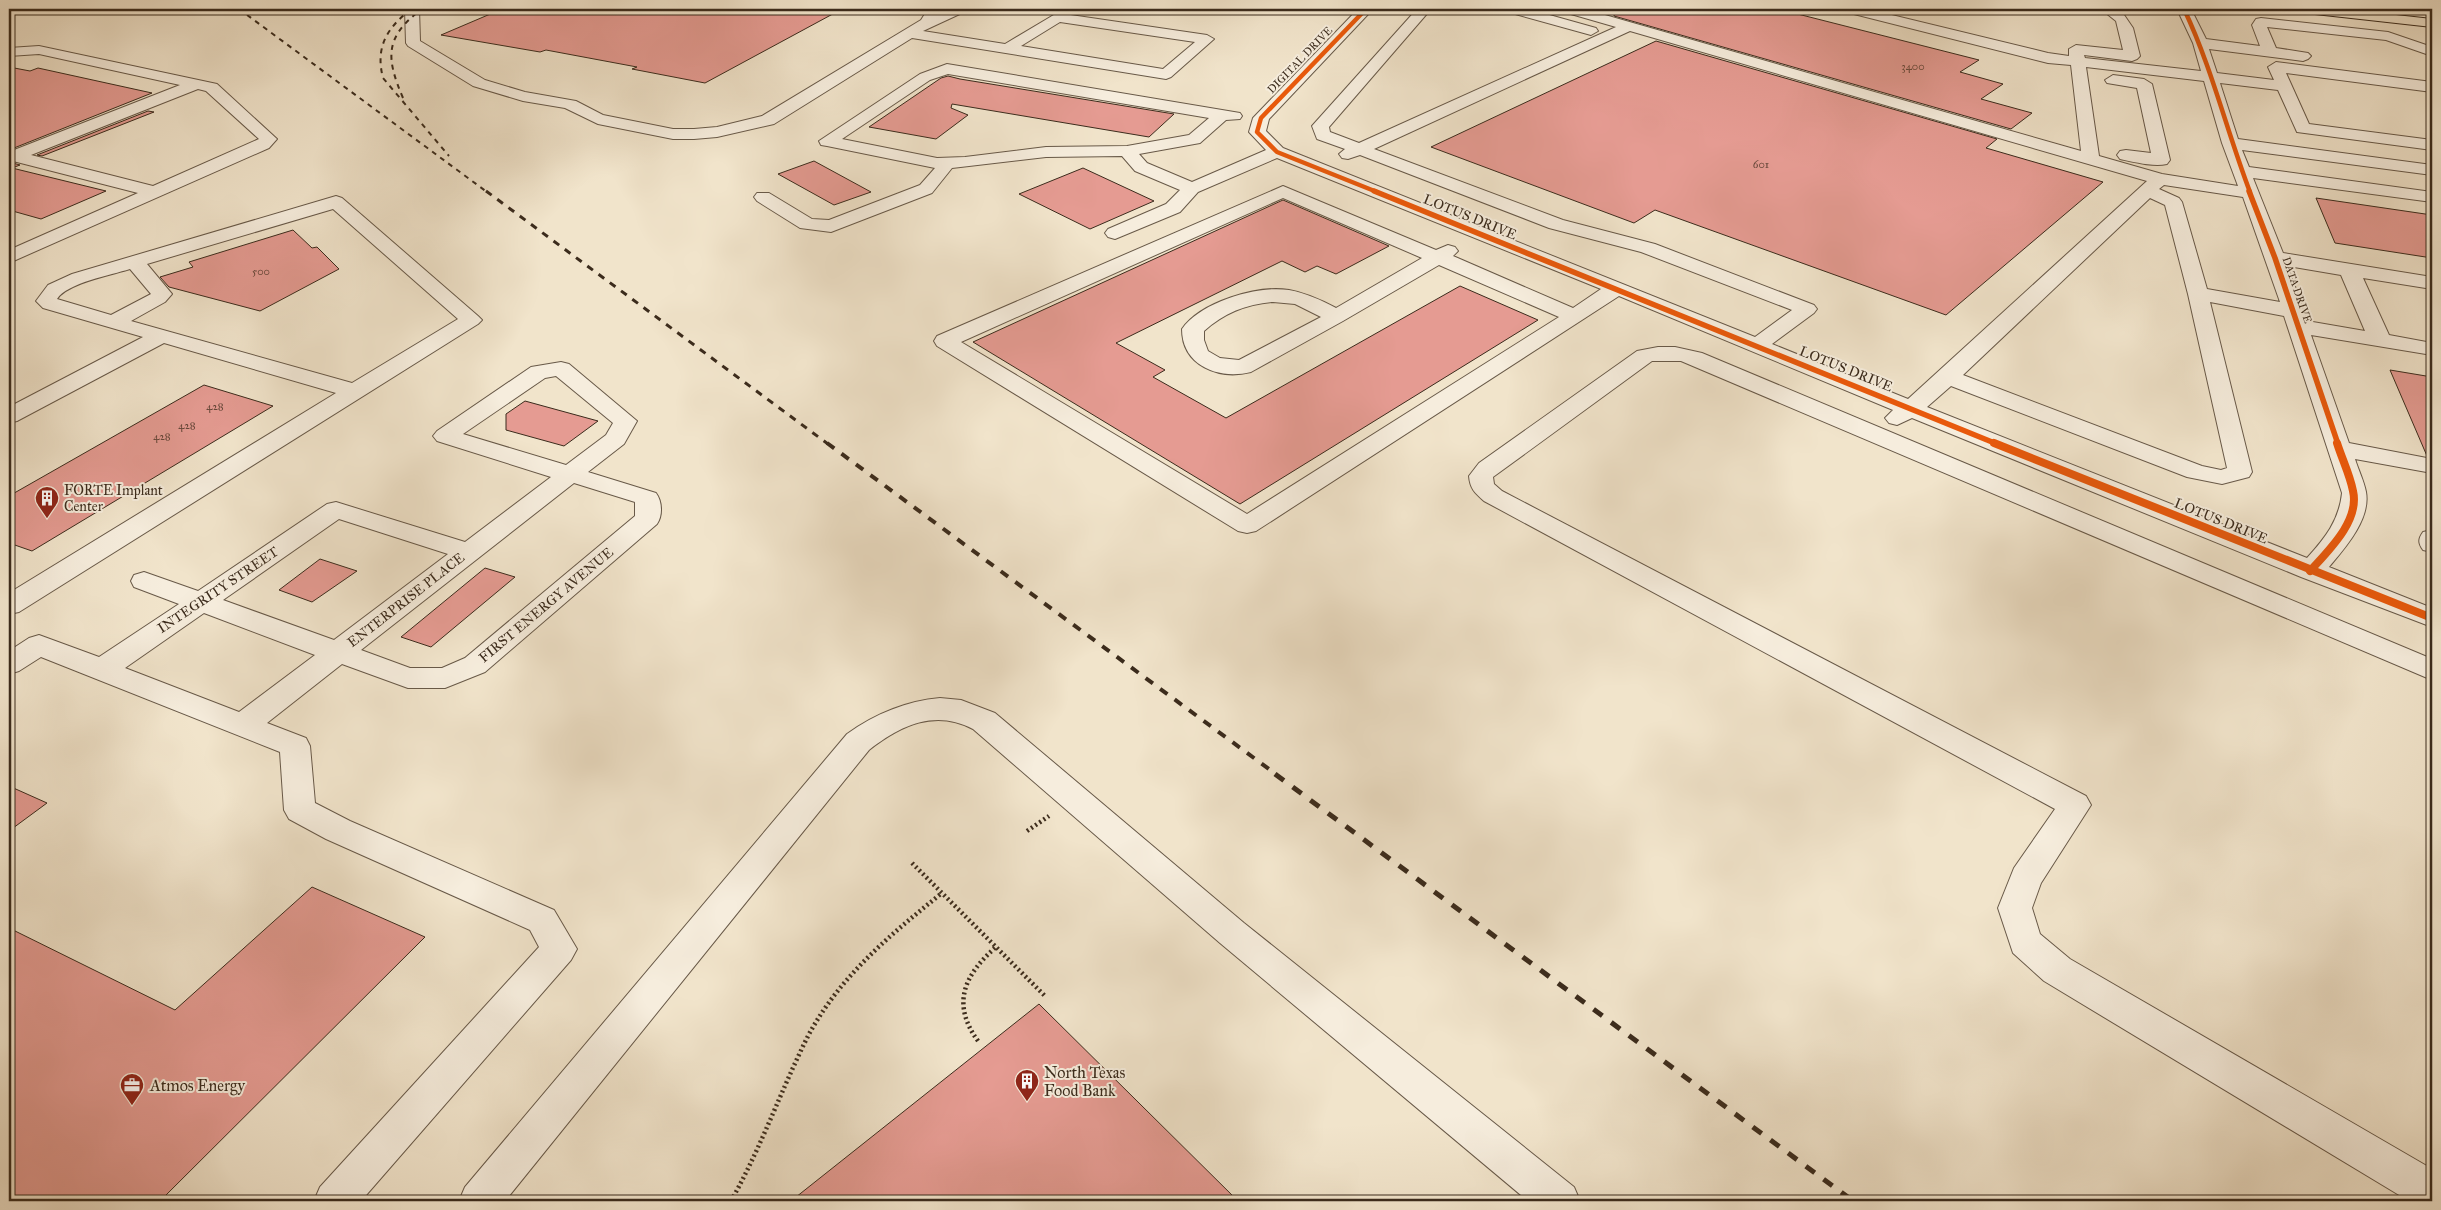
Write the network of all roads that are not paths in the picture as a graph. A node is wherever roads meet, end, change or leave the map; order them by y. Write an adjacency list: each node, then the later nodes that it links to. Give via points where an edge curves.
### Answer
1 (412, 9): 20 (street, via 413,43 479,83 523,96 570,104 598,119 673,134 718,132 768,120)
2 (935, 9): 16 (street)
3 (959, 9): 16 (street)
4 (1366, 9): 36 (street, DIGITAL DRIVE)
5 (1424, 9): 39 (street, via 1320,126 1323,135)
6 (1513, 9): 21 (street)
7 (1569, 9): 18 (street)
8 (1851, 9): 29 (street, via 2048,58)
9 (2108, 9): 29 (street, via 2116,10 2123,19 2132,56 2076,49)
10 (2184, 9): 22 (street, DATA DRIVE)
11 (2306, 9): 14 (main road)
12 (2425, 9): 13 (main road)
13 (2432, 10)
14 (2334, 12): 17 (main road); 19 (street)
15 (1052, 13): 23 (street); 23 (street, via 1207,39 1166,74)
16 (926, 23): 20 (street)
17 (2432, 23)
18 (1629, 26): 21 (street); 42 (street)
19 (2345, 31): 25 (street, via 2261,22 2259,25); 26 (street, via 2399,38)
20 (910, 33): 23 (street)
21 (1607, 36): 39 (street)
22 (2200, 43): 25 (street); 31 (street, DATA DRIVE)
23 (1007, 49)
24 (9, 52): 27 (street, via 32,50)
25 (2270, 52): 30 (street)
26 (2432, 52)
27 (59, 54): 28 (street); 32 (street)
28 (25, 66)
29 (2079, 69): 31 (street); 42 (street); 42 (street, via 2144,84 2161,160)
30 (2413, 69)
31 (2209, 78): 33 (street); 37 (street, DATA DRIVE)
32 (197, 84): 50 (street, via 214,88 269,139); 50 (street, via 13,156)
33 (2285, 86): 34 (street, via 2276,67); 38 (street, via 2304,128)
34 (2432, 87)
35 (1222, 115): 36 (street); 40 (street, via 1194,139); 43 (street, via 946,69 925,77 827,141)
36 (1259, 125): 41 (street, LOTUS DRIVE)
37 (2231, 143): 45 (street); 46 (street, DATA DRIVE)
38 (2432, 145)
39 (1358, 148): 44 (street); 54 (street)
40 (1127, 150): 43 (street, via 1058,151 979,163); 48 (street, via 1141,167)
41 (1277, 152): 44 (street, LOTUS DRIVE); 48 (street)
42 (2090, 154): 47 (street)
43 (947, 163): 52 (street, via 926,189 831,226 807,224)
44 (1320, 170): 49 (street); 56 (street, LOTUS DRIVE)
45 (2432, 170)
46 (2242, 171): 51 (street, DATA DRIVE); 53 (street)
47 (2154, 185): 51 (street); 64 (street, via 2172,202); 73 (street)
48 (1192, 188): 55 (street, via 1173,208)
49 (1283, 190): 58 (street); 65 (street, via 945,341 1247,524)
50 (155, 192): 57 (street)
51 (2249, 193): 59 (street, DATA DRIVE)
52 (763, 197)
53 (2432, 197)
54 (1519, 210): 56 (street); 71 (street, via 1556,224 1648,248 1808,309)
55 (1115, 233)
56 (1477, 233): 58 (street); 63 (street, LOTUS DRIVE)
57 (9, 257)
58 (1438, 257): 65 (street); 66 (street)
59 (2275, 258): 61 (street); 67 (street, DATA DRIVE)
60 (135, 262): 68 (street, via 162,294); 68 (street, via 66,283 48,295 46,301 50,304); 74 (street, via 336,202 471,320)
61 (2348, 269): 62 (street); 70 (street)
62 (2432, 282)
63 (1616, 289): 65 (street); 71 (street, LOTUS DRIVE)
64 (2198, 294): 67 (street); 73 (street, via 2240,472 2222,477 2196,472)
65 (1575, 316)
66 (1336, 317): 66 (street, via 1242,367 1206,360 1194,350 1192,340 1192,329 1202,319 1240,302 1260,298 1282,296 1301,299)
67 (2295, 319): 70 (street); 78 (street, DATA DRIVE)
68 (113, 322): 69 (street)
69 (162, 336): 74 (street); 76 (street)
70 (2380, 340): 72 (street)
71 (1756, 346): 75 (street, LOTUS DRIVE)
72 (2432, 349)
73 (1948, 376): 75 (street)
74 (354, 391): 87 (street)
75 (1910, 408): 77 (street); 84 (street, LOTUS DRIVE)
76 (9, 416)
77 (1878, 436): 92 (street); 94 (street, via 1694,358 1675,352 1659,352 1645,356 1488,468 1481,476 1482,486 1500,500 2075,804 2026,878 2015,908 2025,942 2057,970)
78 (2340, 449): 79 (street); 84 (street, DATA DRIVE, via 2354,493 2354,507 2348,525)
79 (2432, 466)
80 (570, 474): 80 (street, ENTERPRISE PLACE, via 616,439 625,421 561,369 539,372 445,436); 83 (street, ENTERPRISE PLACE); 89 (street, FIRST ENERGY AVENUE, via 646,498 648,518 475,665 445,678 408,678)
81 (2432, 538): 82 (street)
82 (2432, 544)
83 (468, 552): 86 (street, INTEGRITY STREET, via 336,510); 89 (street, ENTERPRISE PLACE)
84 (2310, 571): 88 (street, LOTUS DRIVE)
85 (144, 581): 86 (street, FIRST ENERGY AVENUE)
86 (201, 602): 89 (street, FIRST ENERGY AVENUE); 91 (street, INTEGRITY STREET)
87 (9, 605)
88 (2432, 618)
89 (337, 652): 93 (street, ENTERPRISE PLACE)
90 (9, 664): 91 (street, via 39,645)
91 (101, 670): 93 (street)
92 (2432, 670)
93 (242, 726): 95 (street, via 295,746 300,810 542,920 559,949)
94 (2432, 1192)
95 (334, 1201)
96 (479, 1201): 97 (street, via 858,742 886,724 937,709 969,713 984,721 1232,933)
97 (1560, 1201)

